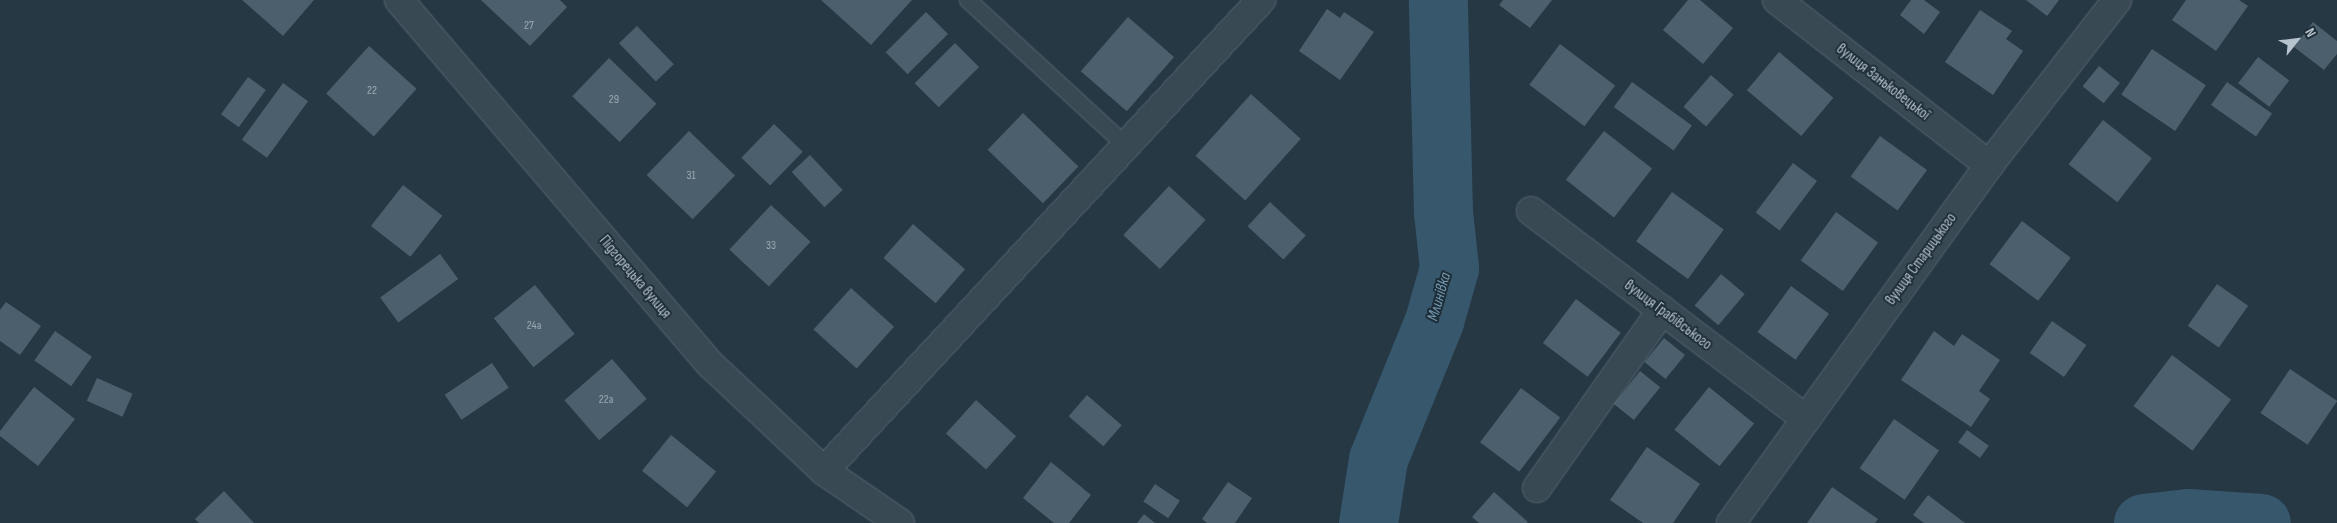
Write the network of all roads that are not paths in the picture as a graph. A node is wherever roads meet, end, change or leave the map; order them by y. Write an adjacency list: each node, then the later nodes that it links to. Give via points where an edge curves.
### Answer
1 (399, 0): 11 (street, Підгорецька вулиця, via 710,364)
2 (968, 0): 6 (lane)
3 (1261, 0): 6 (street)
4 (1777, 0): 7 (street, вулиця Заньковецької)
5 (2117, 0): 7 (street, вулиця Старицького)
6 (1126, 146): 11 (street)
7 (1989, 165): 10 (street, вулиця Старицького)
8 (1531, 211): 9 (street, вулиця Грабівського)
9 (1662, 310): 10 (street, вулиця Грабівського); 12 (street)
10 (1806, 419): 14 (street, вулиця Старицького)
11 (824, 471): 13 (street, Підгорецька вулиця)
12 (1537, 488)
13 (900, 523)
14 (1731, 523)

